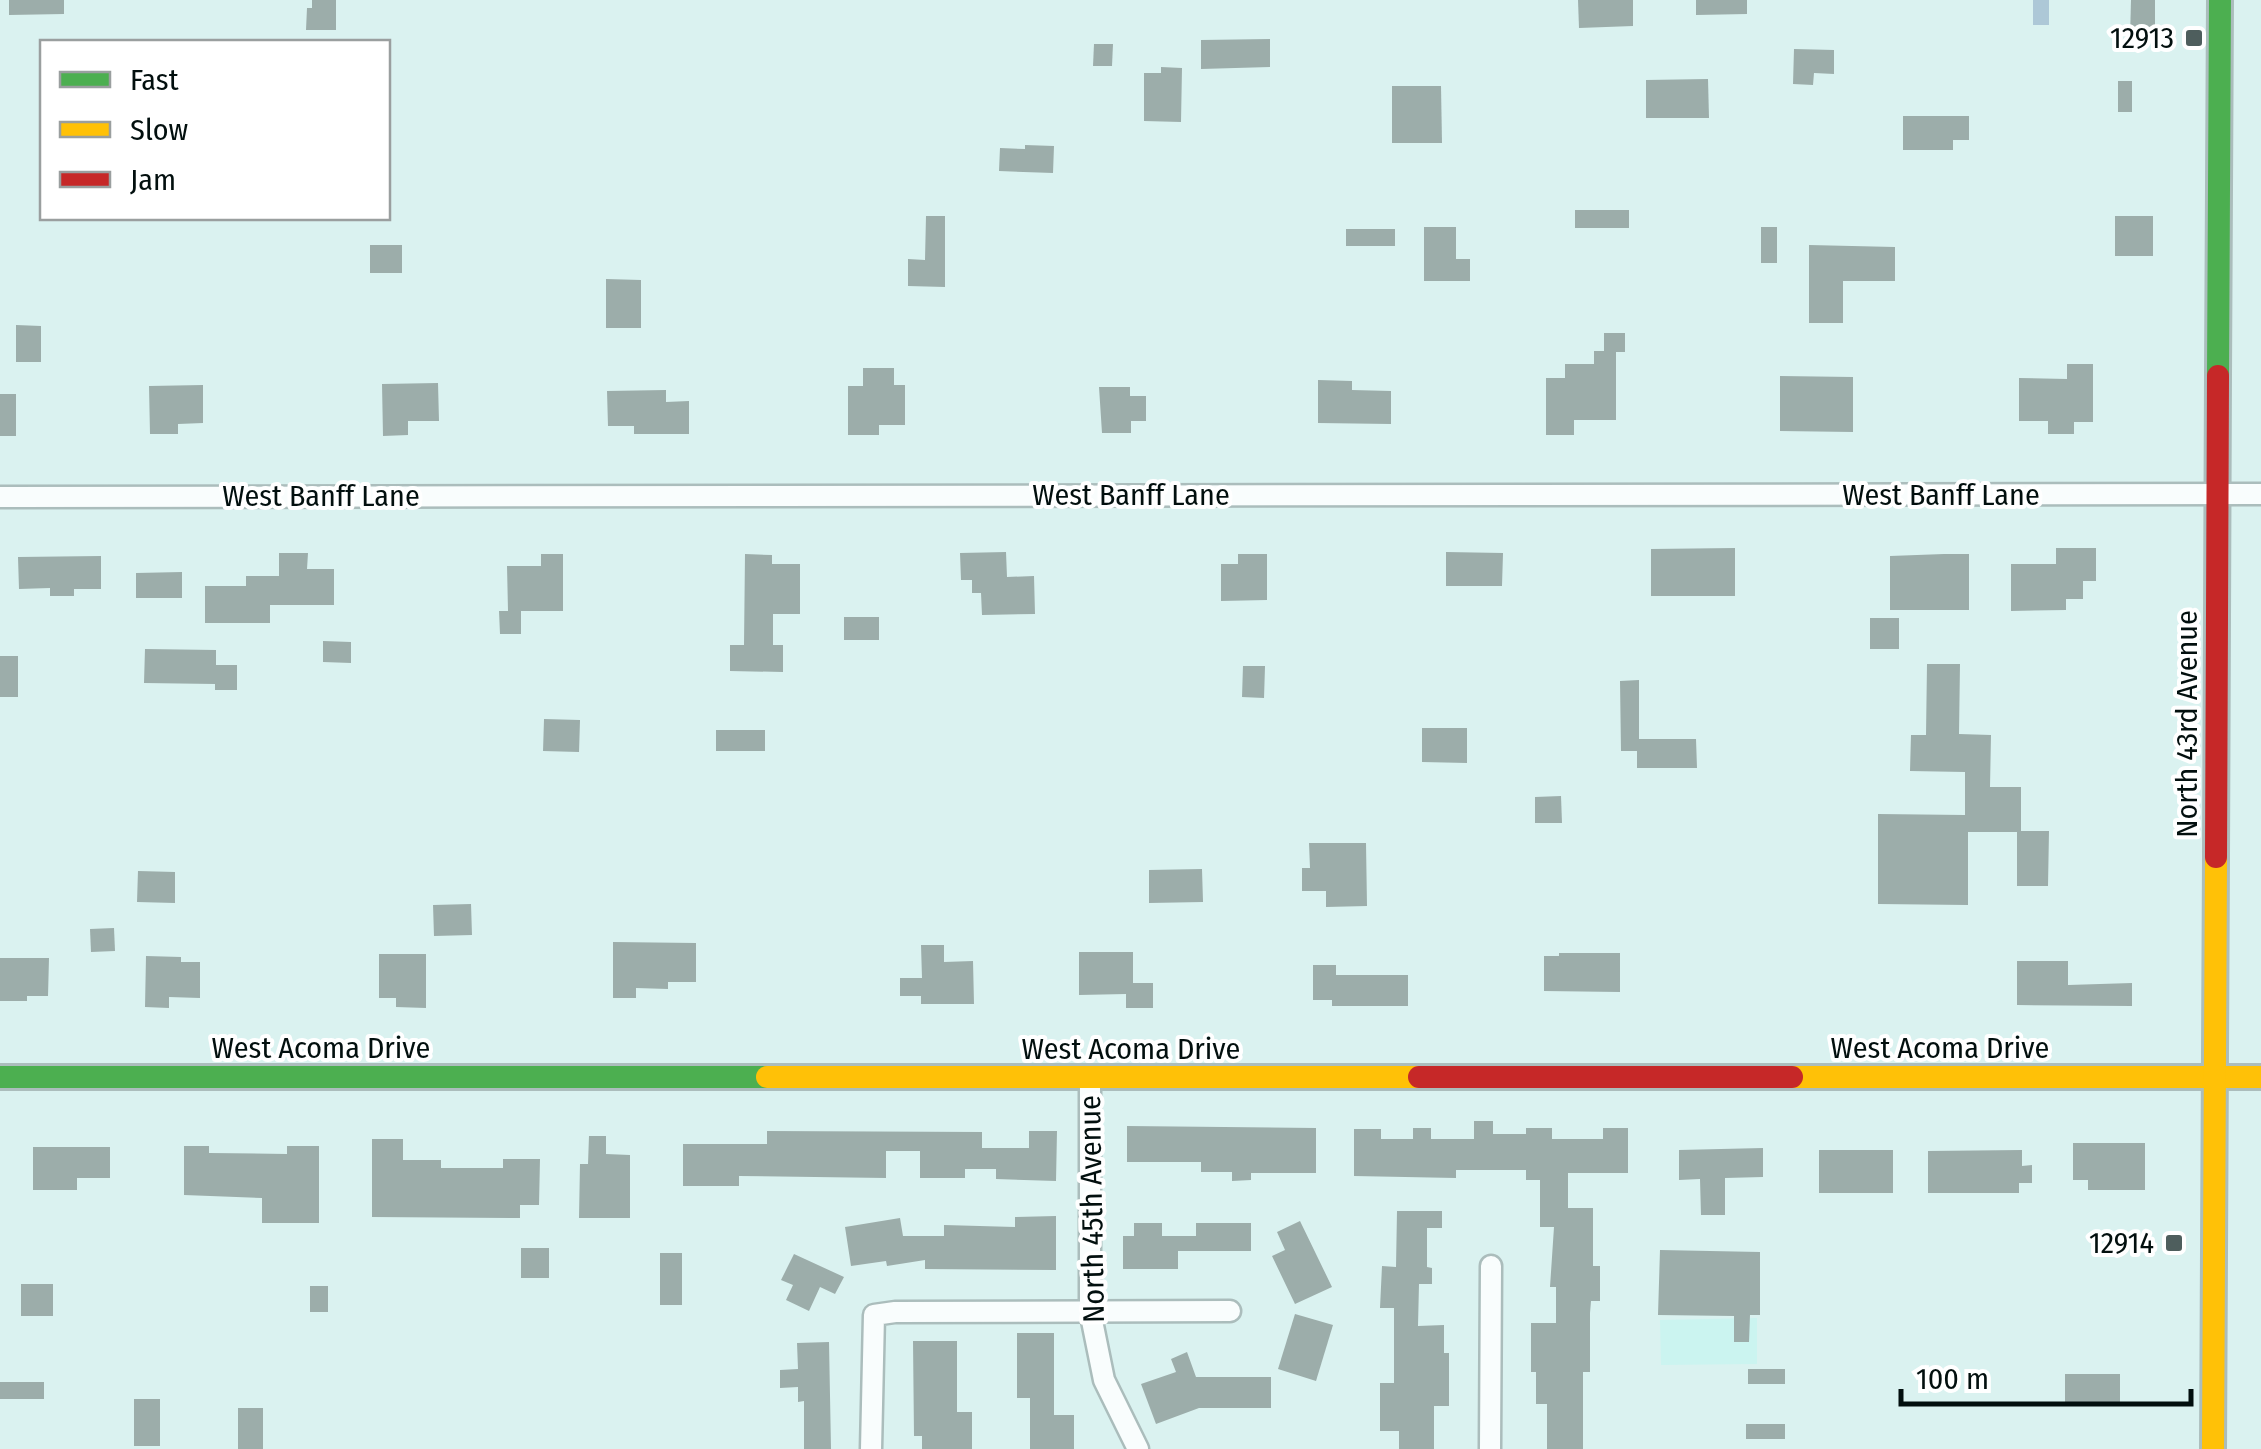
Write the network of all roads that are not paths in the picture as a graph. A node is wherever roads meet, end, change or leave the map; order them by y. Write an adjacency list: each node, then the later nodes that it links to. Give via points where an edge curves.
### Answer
1 (2220, 0): 2 (street, North 43rd Avenue)
2 (2219, 494): 3 (street, West Banff Lane); 4 (street, West Banff Lane); 7 (street, North 43rd Avenue)
3 (2261, 494)
4 (0, 496)
5 (0, 1077): 8 (street, West Acoma Drive)
6 (2261, 1077): 7 (street, West Acoma Drive)
7 (2215, 1078): 8 (street, West Acoma Drive); 15 (street, North 43rd Avenue)
8 (1090, 1079): 11 (street, North 45th Avenue)
9 (1492, 1266): 14 (street)
10 (1230, 1310): 11 (street)
11 (1090, 1312): 12 (street, via 874,1315); 13 (street, North 45th Avenue, via 1104,1380)
12 (871, 1449)
13 (1138, 1449)
14 (1490, 1449)
15 (2213, 1449)

